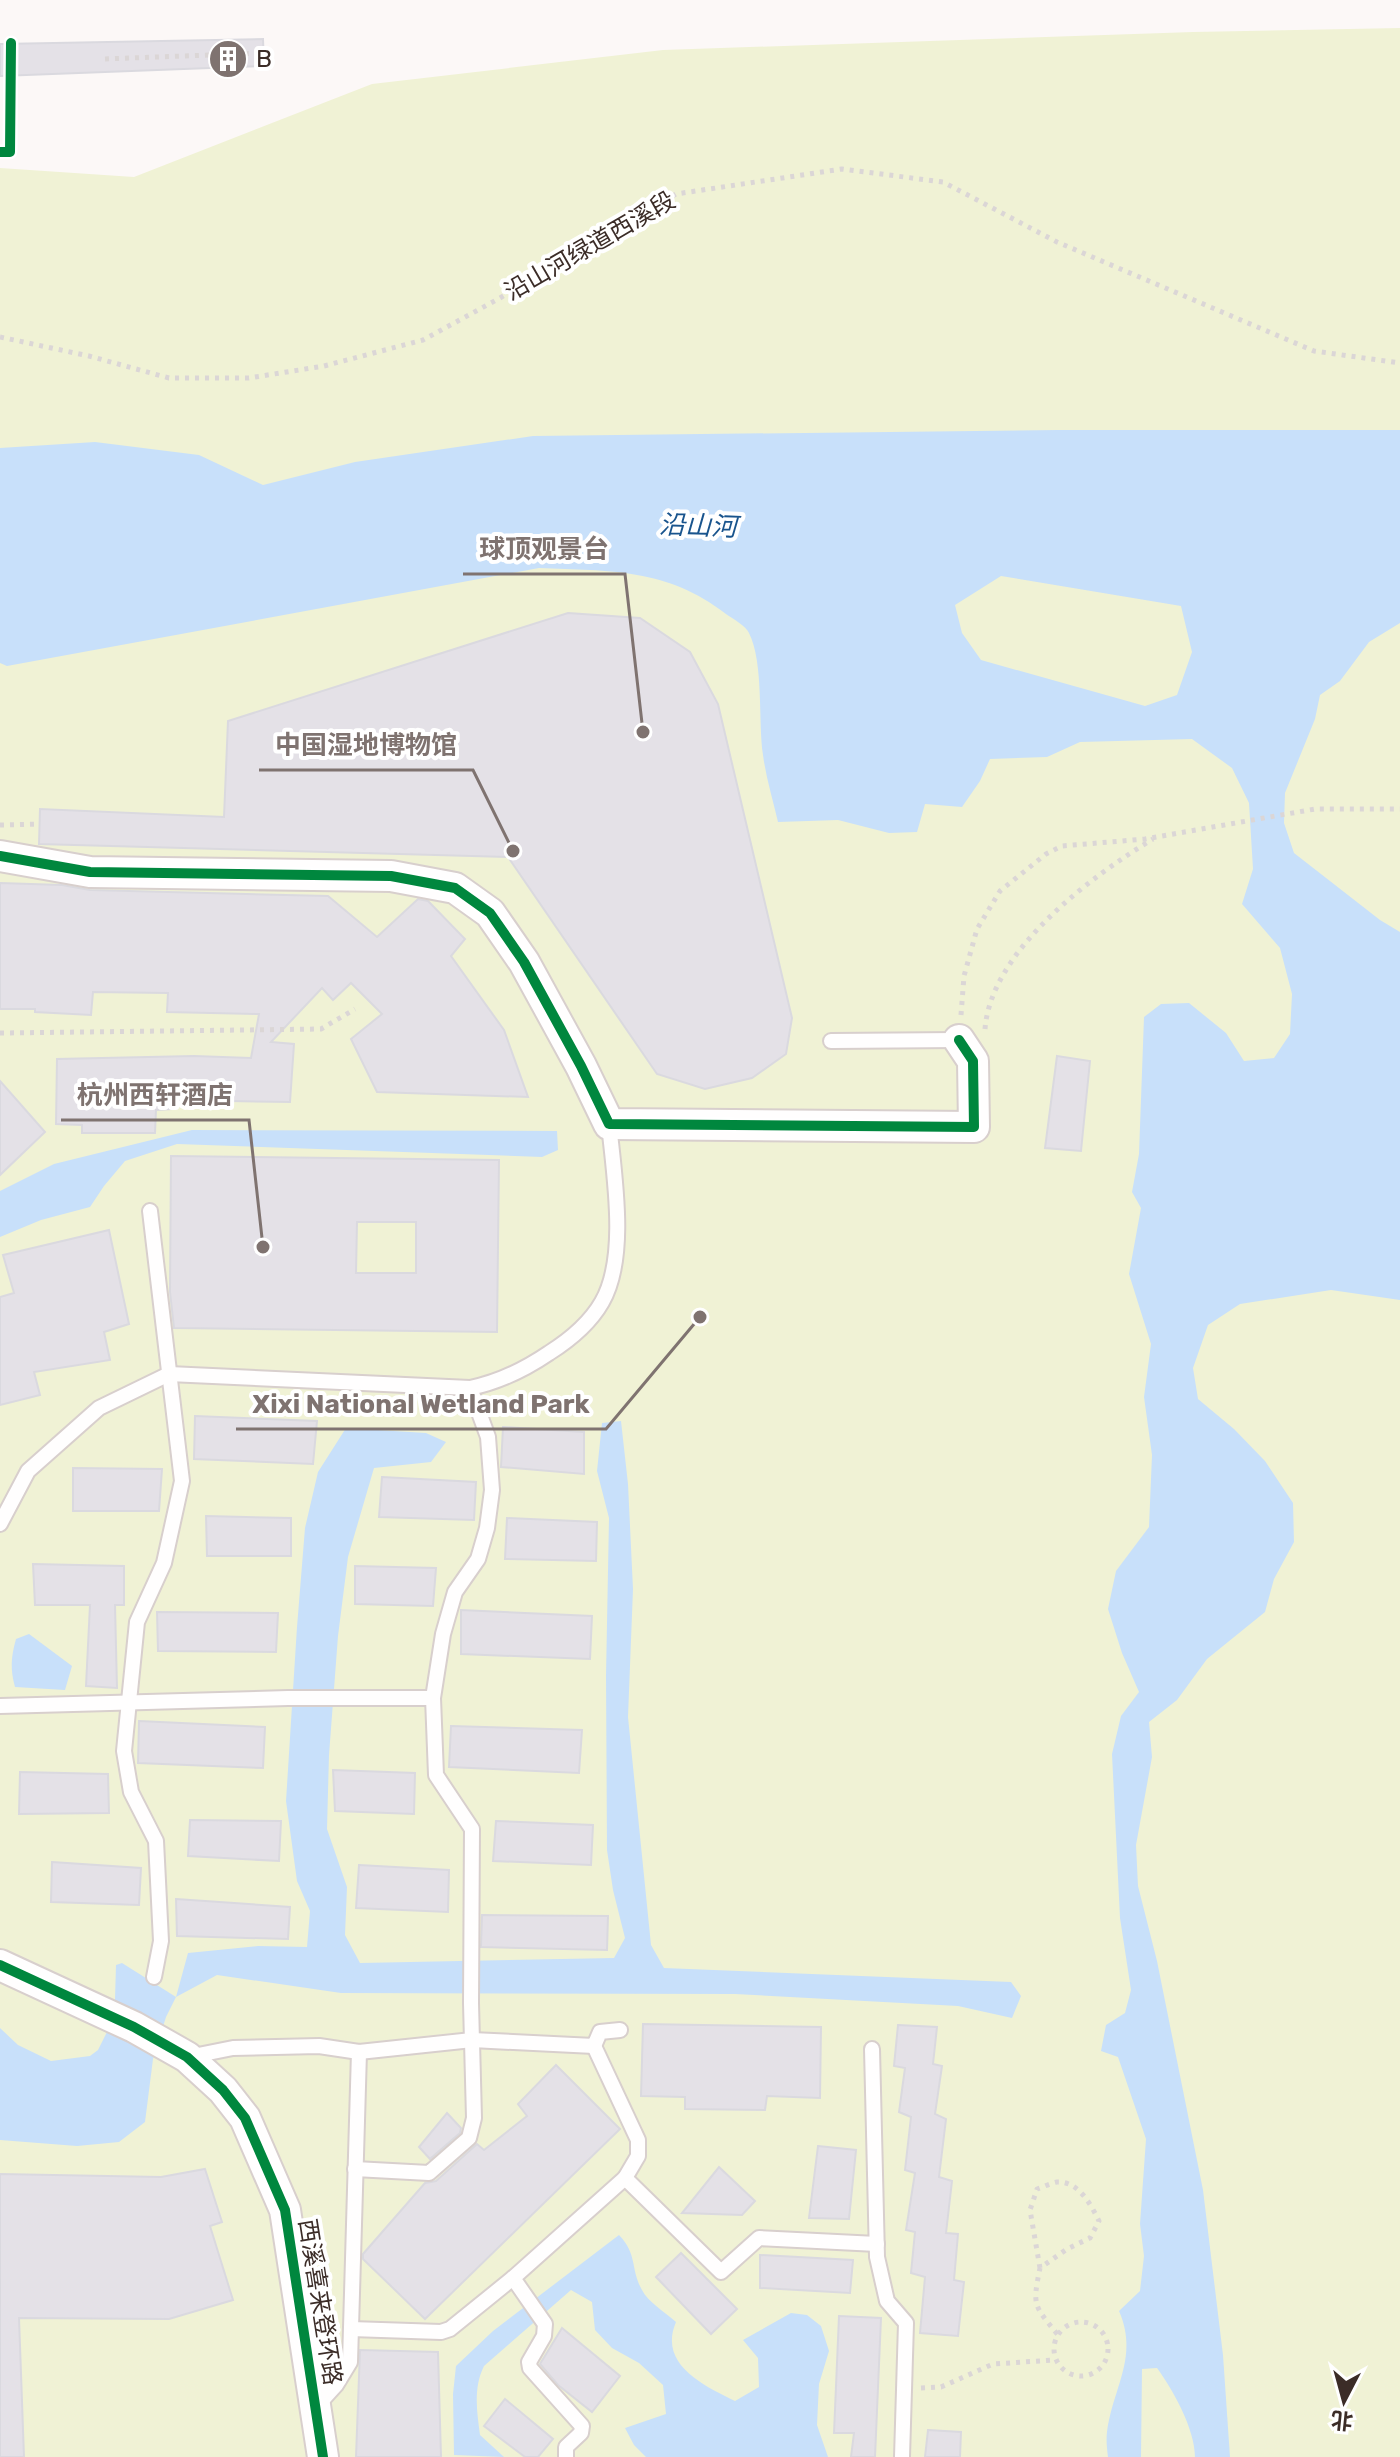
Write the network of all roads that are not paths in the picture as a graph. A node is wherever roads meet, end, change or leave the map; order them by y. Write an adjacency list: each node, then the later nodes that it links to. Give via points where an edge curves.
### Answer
1 (0, 856): 4 (street, via 90,872 391,876 455,888 490,913 524,962)
2 (831, 1041): 3 (lane)
3 (972, 1048): 4 (street, via 974,1127)
4 (609, 1124): 7 (lane, via 616,1256 602,1302 569,1340 495,1383)
5 (150, 1211): 6 (lane)
6 (169, 1374): 7 (lane); 8 (lane, via 87,1418 28,1471); 10 (lane, via 182,1481 164,1563 137,1622)
7 (470, 1388): 9 (lane, via 488,1437 492,1490 478,1559 455,1592 443,1634)
8 (0, 1524)
9 (433, 1698): 10 (lane); 15 (lane, via 436,1775 472,1829)
10 (130, 1701): 11 (lane); 13 (lane, via 124,1751 131,1792 156,1841 161,1941)
11 (0, 1706)
12 (0, 1965): 19 (street, 西溪喜来登环路)
13 (154, 1977)
14 (620, 2030): 16 (lane, via 600,2032)
15 (472, 2040): 16 (lane); 18 (lane); 20 (lane, via 474,2118 469,2138 429,2173)
16 (594, 2046): 21 (lane, via 638,2140 638,2156)
17 (872, 2049): 22 (lane)
18 (359, 2052): 19 (lane, via 262,2047); 20 (lane)
19 (187, 2057): 25 (street, 西溪喜来登环路, via 245,2118 285,2210)
20 (355, 2169): 24 (lane)
21 (625, 2178): 22 (lane, via 721,2272 759,2238); 23 (lane)
22 (877, 2244): 28 (lane, via 887,2301 906,2323)
23 (513, 2278): 24 (lane, via 441,2332); 27 (lane, via 545,2324 530,2368 582,2426 566,2447)
24 (351, 2329): 25 (lane, via 350,2362)
25 (316, 2407): 26 (street, 西溪喜来登环路)
26 (323, 2457)
27 (566, 2457)
28 (902, 2457)

